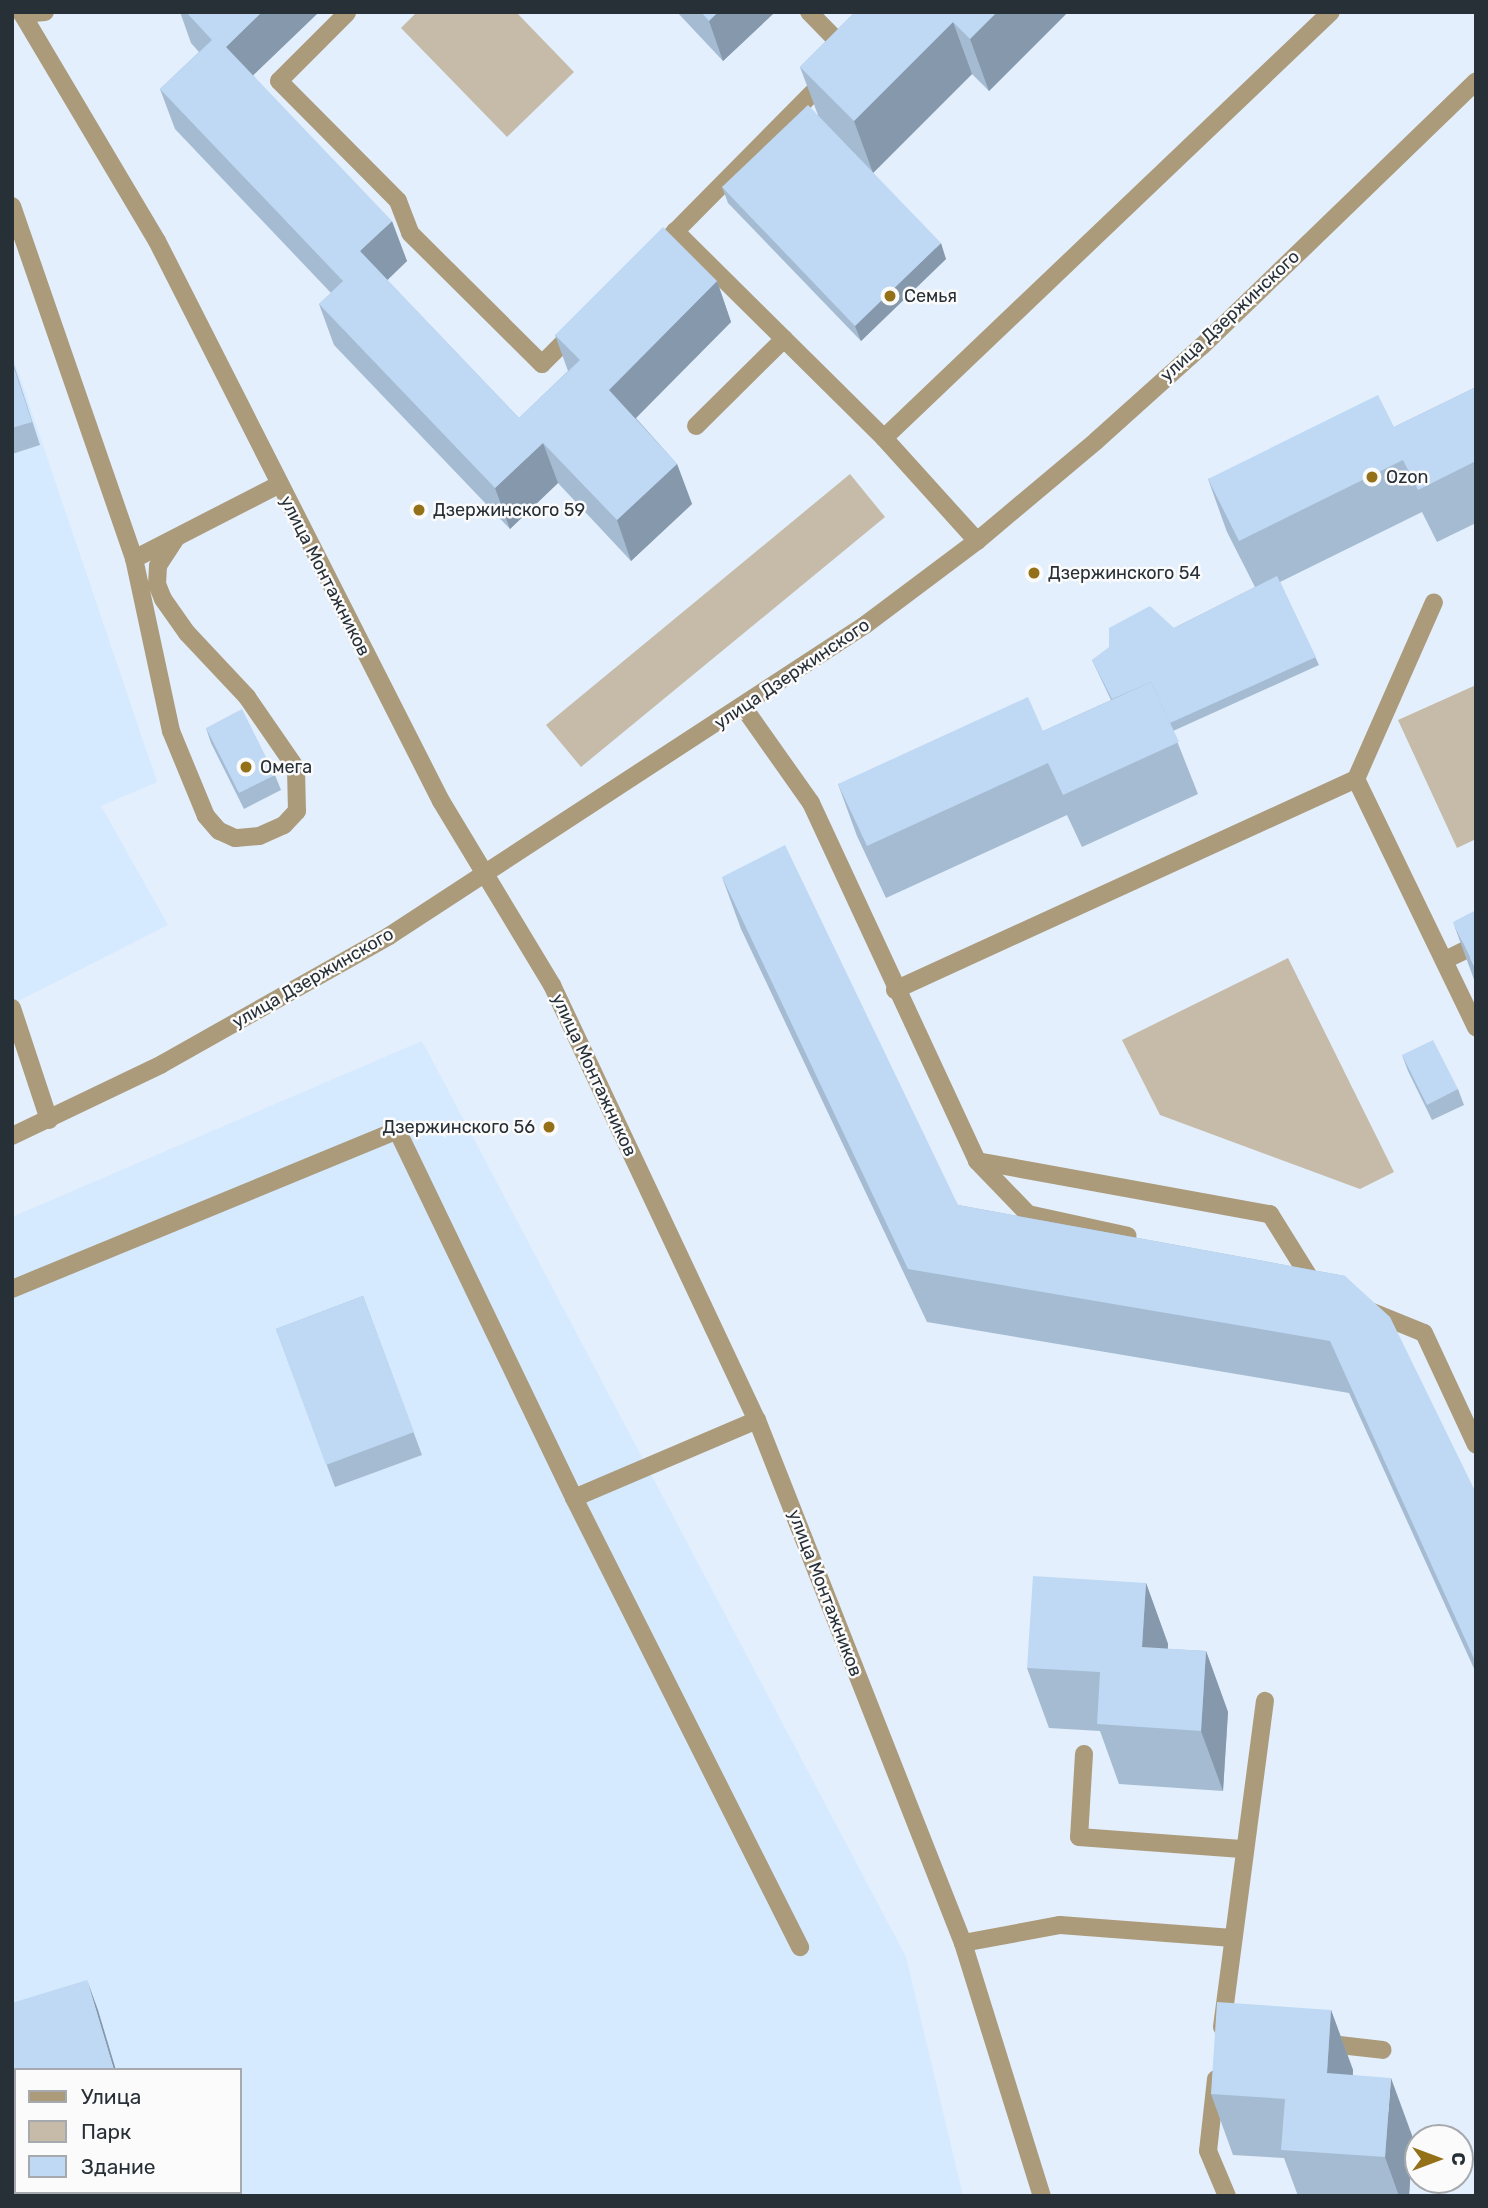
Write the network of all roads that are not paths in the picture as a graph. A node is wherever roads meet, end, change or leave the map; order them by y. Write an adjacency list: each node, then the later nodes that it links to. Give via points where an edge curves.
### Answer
1 (45, 12): 4 (street)
2 (809, 12): 7 (street)
3 (1331, 12): 15 (street)
4 (22, 13): 16 (street, улица Монтажников, via 157,241)
5 (347, 13): 12 (street, via 279,81 398,201 410,233 542,364)
6 (868, 38): 7 (street)
7 (850, 55): 10 (street)
8 (1476, 81): 18 (street, улица Дзержинского, via 1202,346)
9 (12, 206): 19 (street)
10 (675, 231): 11 (street); 13 (street)
11 (637, 269)
12 (590, 317)
13 (784, 339): 14 (street); 15 (street)
14 (696, 426)
15 (884, 438): 18 (street)
16 (278, 485): 17 (street); 23 (street, улица Монтажников, via 441,801)
17 (176, 538): 19 (street); 19 (street, via 158,566 157,584 187,633 247,697 296,768 297,811 284,825 259,836 235,838 219,831 206,816 171,731)
18 (977, 541): 21 (street, улица Дзержинского)
19 (134, 559)
20 (1434, 601): 22 (street)
21 (744, 708): 23 (street, улица Дзержинского); 26 (street, via 811,803)
22 (1356, 779): 25 (street); 26 (street)
23 (485, 876): 29 (street, улица Дзержинского, via 274,1001); 36 (street, улица Монтажников, via 552,985)
24 (1476, 945): 25 (street)
25 (1445, 960): 28 (street)
26 (895, 989): 31 (street)
27 (12, 1008): 29 (street)
28 (1476, 1027)
29 (49, 1121): 30 (street, улица Дзержинского)
30 (12, 1136)
31 (977, 1161): 32 (street, via 1028,1214); 33 (street, via 1270,1214 1323,1292)
32 (1128, 1236)
33 (1291, 1283)
34 (12, 1289): 38 (street, via 397,1130)
35 (1352, 1304): 37 (street, via 1424,1334)
36 (757, 1420): 38 (street); 43 (street, улица Монтажников)
37 (1476, 1445)
38 (574, 1498): 44 (street)
39 (1265, 1701): 41 (street)
40 (1084, 1754): 41 (street, via 1079,1838)
41 (1242, 1849): 42 (street)
42 (1233, 1938): 43 (street, via 1060,1925); 48 (street, via 1208,2151)
43 (963, 1943): 47 (street, улица Монтажников)
44 (800, 1947)
45 (1302, 2041): 46 (street)
46 (1383, 2050)
47 (1042, 2196)
48 (1227, 2196)

